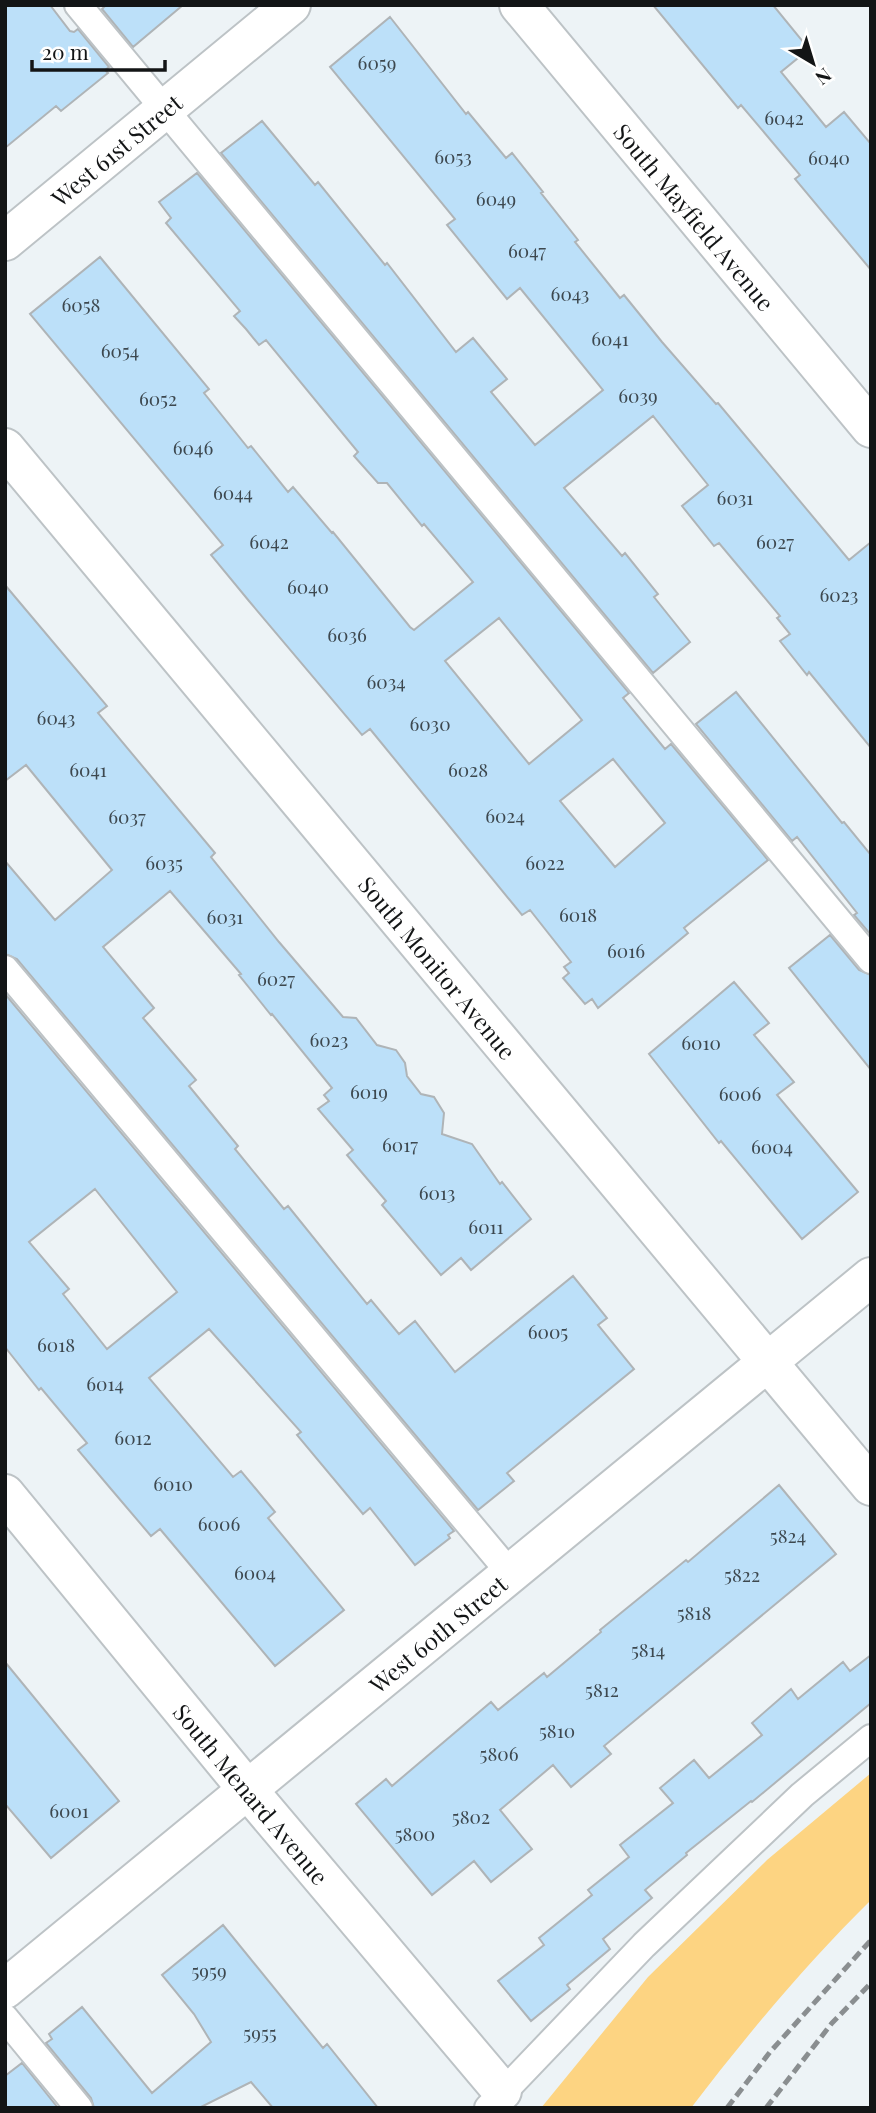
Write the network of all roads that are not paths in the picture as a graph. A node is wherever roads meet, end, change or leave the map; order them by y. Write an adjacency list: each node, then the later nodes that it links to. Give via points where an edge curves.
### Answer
1 (78, 5): 4 (lane)
2 (292, 5): 4 (street, West 61st Street)
3 (519, 5): 6 (street, South Mayfield Avenue)
4 (164, 110): 5 (street, West 61st Street); 8 (lane)
5 (5, 241)
6 (871, 428)
7 (5, 448): 11 (street, South Monitor Avenue)
8 (871, 960)
9 (5, 969): 14 (lane)
10 (871, 1277): 11 (street, West 60th Street)
11 (766, 1363): 12 (street, South Monitor Avenue); 14 (street, West 60th Street)
12 (871, 1486)
13 (5, 1494): 16 (street, South Menard Avenue)
14 (510, 1573): 16 (street, West 60th Street)
15 (871, 1738): 19 (lane, via 802,1795 644,1945)
16 (247, 1788): 17 (street, West 60th Street); 19 (street, South Menard Avenue)
17 (5, 1989)
18 (5, 2018): 20 (lane)
19 (495, 2099)
20 (79, 2108)

